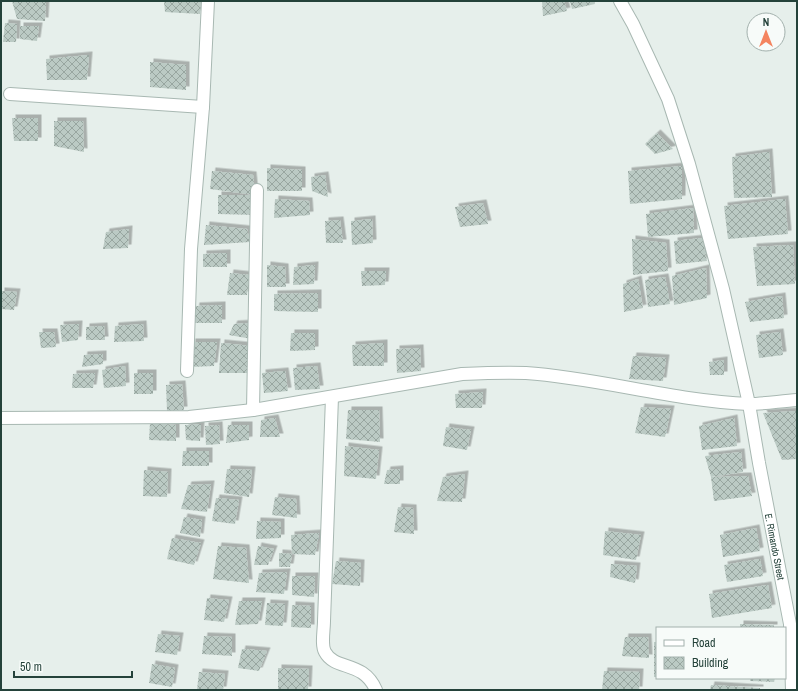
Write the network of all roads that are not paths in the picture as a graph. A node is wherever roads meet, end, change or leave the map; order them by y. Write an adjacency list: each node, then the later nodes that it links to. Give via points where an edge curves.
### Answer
1 (208, 1): 4 (street)
2 (620, 1): 9 (street, E. Rimando Street, via 663,87 687,157 723,289)
3 (10, 94): 4 (street)
4 (203, 107): 6 (street, via 191,249)
5 (257, 190): 10 (street)
6 (187, 371)
7 (332, 397): 9 (street, via 462,374 526,373); 10 (street); 12 (street, via 325,652 333,661 363,672)
8 (797, 400): 9 (street)
9 (749, 404): 13 (street, E. Rimando Street, via 790,624)
10 (253, 410): 11 (street, via 162,418)
11 (1, 418)
12 (376, 690)
13 (792, 690)

